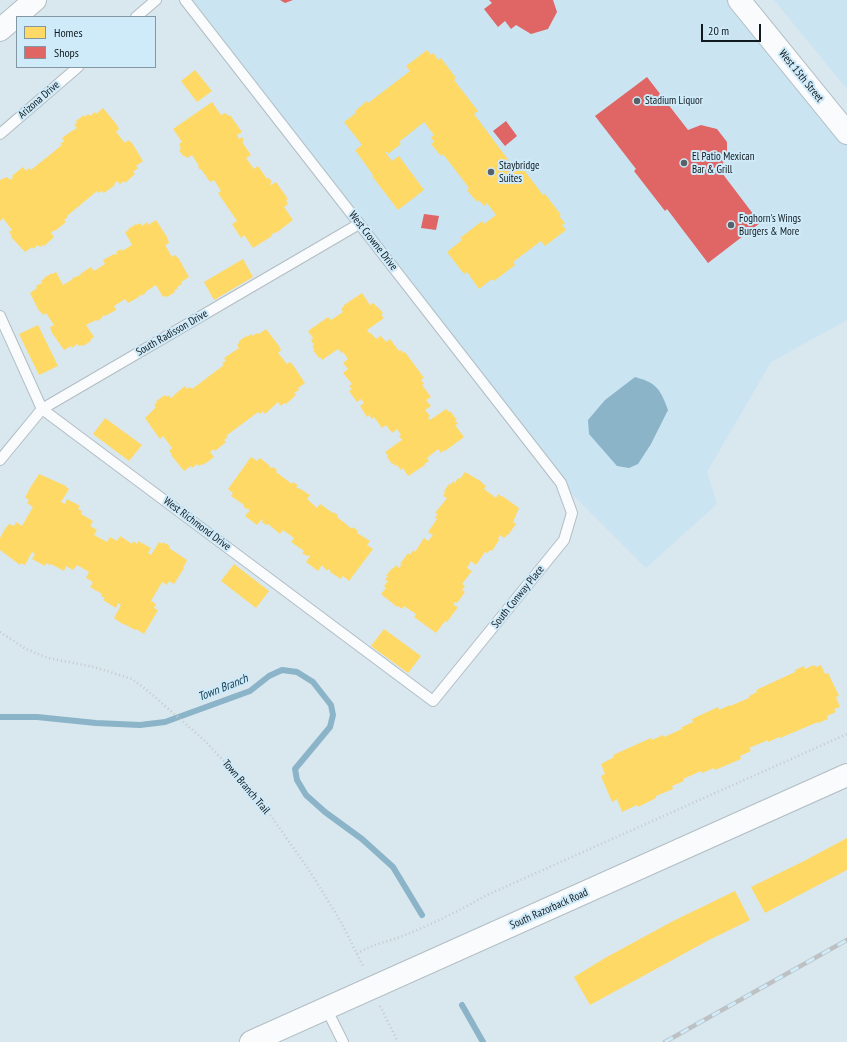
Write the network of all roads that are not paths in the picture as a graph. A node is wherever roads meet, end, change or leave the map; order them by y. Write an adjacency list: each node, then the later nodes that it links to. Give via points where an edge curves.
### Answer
1 (35, 0): 5 (main road)
2 (156, 0): 7 (lane)
3 (185, 0): 12 (lane, West Crowne Drive)
4 (739, 0): 10 (main road, West 15th Street)
5 (16, 16)
6 (16, 16): 8 (main road)
7 (137, 16)
8 (0, 30)
9 (77, 68): 11 (lane, Arizona Drive)
10 (847, 133)
11 (0, 134)
12 (360, 224): 14 (lane, South Radisson Drive); 16 (lane, West Crowne Drive)
13 (0, 316): 14 (lane, West Richmond Drive)
14 (42, 409): 15 (lane, South Radisson Drive); 17 (lane, West Richmond Drive)
15 (0, 460)
16 (561, 483): 17 (lane, South Conway Place, via 572,513 564,540)
17 (433, 701)
18 (847, 775): 19 (main road, South Razorback Road)
19 (326, 1008): 20 (main road, South Razorback Road); 21 (lane)
20 (251, 1042)
21 (343, 1042)

